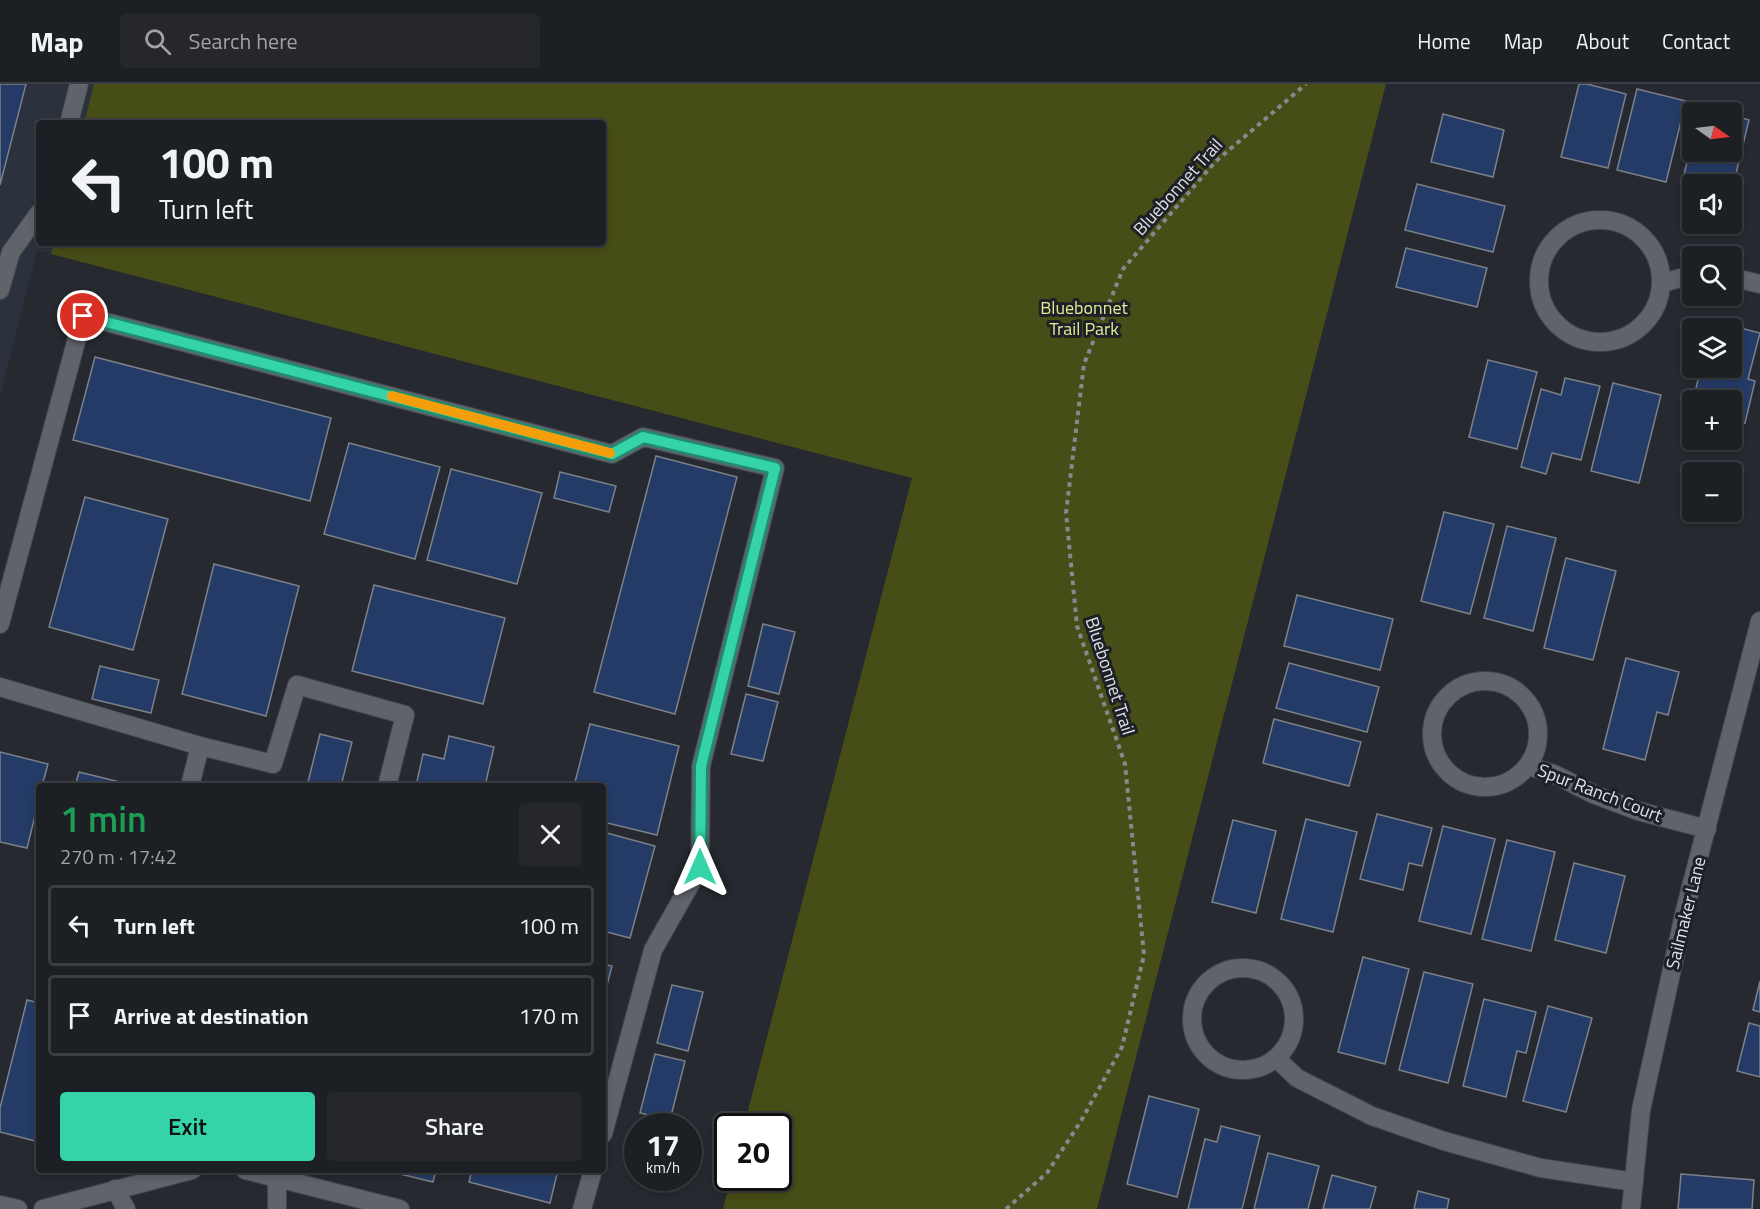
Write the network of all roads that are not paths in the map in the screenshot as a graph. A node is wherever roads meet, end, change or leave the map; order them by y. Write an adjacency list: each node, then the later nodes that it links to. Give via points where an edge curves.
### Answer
1 (79, 84): 2 (street)
2 (70, 120)
3 (36, 217): 8 (street, via 11,252)
4 (1682, 278): 6 (street)
5 (1742, 280): 7 (street)
6 (1662, 283): 6 (street, via 1659,262 1650,244 1635,230 1597,219 1577,224 1546,250 1539,290 1545,309 1557,326 1593,343 1614,342 1632,334 1648,320 1658,303)
7 (1760, 284)
8 (0, 290)
9 (1760, 621): 16 (street, Sailmaker Lane)
10 (0, 624): 18 (street, via 83,316 612,454 643,437 775,468 701,766 700,867 653,950)
11 (0, 687): 12 (street)
12 (200, 746): 14 (street); 15 (street, via 273,764 297,685 405,715)
13 (1528, 766): 13 (street, Spur Ranch Court, via 1537,747 1538,725 1530,706 1516,690 1497,682 1476,681 1456,688 1440,703 1432,722 1431,743 1439,763 1453,778 1472,787 1493,788 1513,780); 16 (street, Spur Ranch Court, via 1638,812)
14 (191, 783)
15 (388, 783)
16 (1707, 829): 23 (street, Sailmaker Lane, via 1641,1110)
17 (1276, 1059): 17 (street, via 1254,1070 1229,1069 1207,1057 1194,1036 1192,1011 1201,988 1220,972 1245,967 1269,973 1287,990 1295,1014 1293,1030); 23 (street, via 1297,1078 1372,1116 1444,1141 1541,1168)
18 (606, 1123)
19 (180, 1173): 24 (street)
20 (257, 1173): 22 (street)
21 (592, 1173): 31 (street)
22 (277, 1178): 29 (street); 30 (street)
23 (1634, 1182): 32 (street, Sailmaker Lane)
24 (115, 1190): 27 (street); 28 (street)
25 (0, 1205): 26 (street)
26 (18, 1209)
27 (43, 1209)
28 (126, 1209)
29 (277, 1209)
30 (400, 1209)
31 (582, 1209)
32 (1631, 1209)

